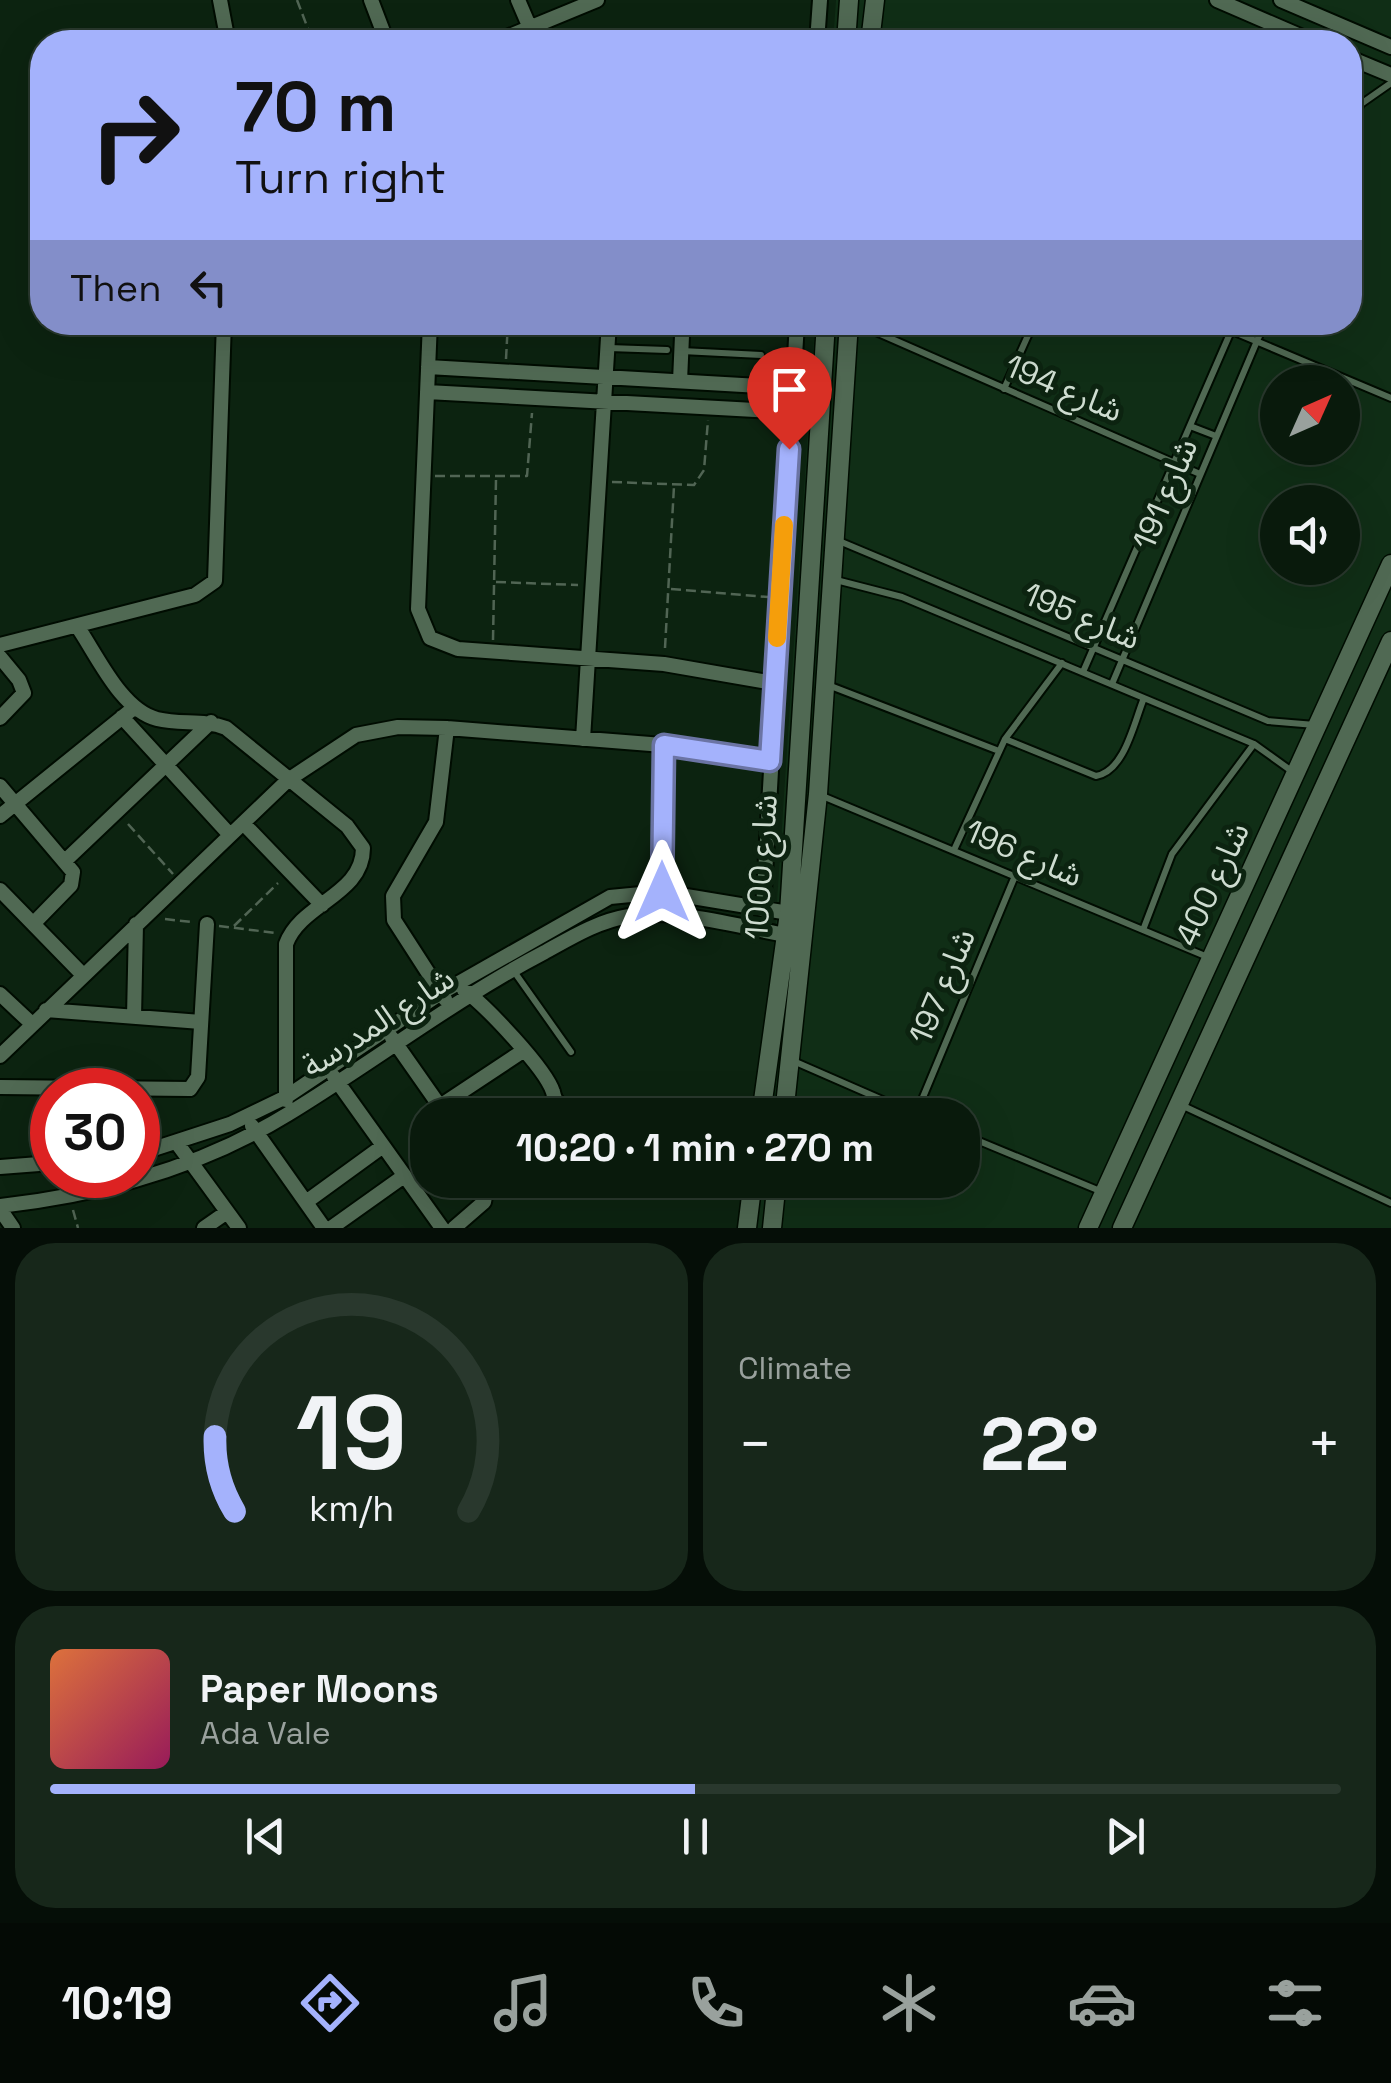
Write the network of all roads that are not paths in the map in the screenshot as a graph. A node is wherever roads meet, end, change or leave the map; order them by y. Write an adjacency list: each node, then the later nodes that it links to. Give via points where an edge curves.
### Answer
1 (220, 0): 11 (street)
2 (371, 0): 12 (street)
3 (518, 0): 10 (street)
4 (597, 0): 10 (street)
5 (820, 0): 14 (street)
6 (849, 0): 15 (street)
7 (875, 0): 16 (street)
8 (1217, 0): 17 (street)
9 (1281, 0): 18 (street)
10 (530, 28): 13 (street)
11 (226, 30)
12 (382, 30)
13 (525, 30)
14 (818, 30)
15 (847, 30)
16 (871, 30)
17 (1286, 30)
18 (1351, 30)
19 (1362, 35): 20 (street)
20 (1391, 47)
21 (1362, 63): 22 (street)
22 (1391, 76)
23 (1391, 83): 24 (lane)
24 (1362, 104)
25 (224, 335): 58 (street, via 215,581 195,595)
26 (429, 335): 40 (street)
27 (608, 335): 38 (street)
28 (796, 335): 44 (street)
29 (825, 335): 98 (street, شارع 1000)
30 (850, 335): 55 (street, شارع 1000)
31 (881, 335): 45 (lane, شارع 194)
32 (1028, 335): 45 (lane)
33 (1230, 335): 51 (lane, شارع 191)
34 (1248, 335): 36 (lane)
35 (1260, 335): 36 (lane, شارع 191)
36 (1257, 341): 47 (lane); 52 (lane, شارع 191)
37 (677, 346): 38 (lane); 39 (lane); 42 (street)
38 (608, 348): 41 (street)
39 (761, 354)
40 (428, 367): 41 (street); 46 (street)
41 (606, 375): 42 (street); 48 (street)
42 (680, 381): 43 (street)
43 (710, 383): 44 (street); 49 (street)
44 (793, 388): 50 (street)
45 (1004, 389): 53 (lane, شارع 194)
46 (427, 392): 48 (street); 63 (street, via 421,625 443,646)
47 (1391, 398)
48 (605, 400): 49 (street); 63 (street)
49 (708, 405): 50 (street)
50 (792, 412): 67 (street)
51 (1190, 426): 52 (lane); 53 (lane, شارع 191)
52 (1216, 436): 54 (lane, شارع 191)
53 (1174, 463): 54 (lane, شارع 194); 61 (lane, شارع 191)
54 (1200, 474): 64 (lane, شارع 191)
55 (832, 538): 57 (street, شارع 1000); 61 (lane, شارع 195)
56 (1389, 574): 74 (street, شارع 400)
57 (830, 579): 65 (lane, شارع 195, via 902,597); 68 (street, شارع 1000)
58 (78, 626): 60 (street); 71 (street)
59 (1391, 641): 137 (street, شارع 400)
60 (0, 645)
61 (1094, 648): 64 (lane, شارع 195); 66 (lane, شارع 191)
62 (0, 657): 72 (street, via 24,694)
63 (590, 658): 67 (street); 76 (street)
64 (1122, 660): 69 (lane, شارع 191); 74 (lane, شارع 195, via 1268,721)
65 (1062, 664): 66 (lane, شارع 195); 77 (lane)
66 (1083, 672): 69 (lane, شارع 195)
67 (774, 683): 81 (street)
68 (824, 684): 80 (lane); 86 (street, شارع 1000)
69 (1112, 684): 70 (lane, شارع 195)
70 (1144, 698): 77 (lane, via 1106,774 1096,776); 78 (lane, شارع 195)
71 (128, 712): 73 (street); 82 (street); 87 (street)
72 (0, 718)
73 (210, 722): 82 (street); 84 (street)
74 (1316, 725): 83 (street, شارع 400)
75 (447, 728): 76 (street); 84 (street, via 398,726 356,735); 108 (street, via 436,822 391,908)
76 (583, 739): 79 (street)
77 (1004, 739): 80 (lane)
78 (1254, 744): 83 (lane, شارع 195); 102 (lane, via 1172,854)
79 (664, 745): 81 (street); 95 (street)
80 (999, 751): 91 (lane)
81 (770, 761): 97 (street)
82 (166, 765): 90 (street); 92 (street)
83 (1296, 774): 104 (street, شارع 400)
84 (288, 780): 89 (street); 96 (street, via 357,835 363,848 358,874)
85 (0, 786): 87 (street)
86 (818, 794): 91 (lane, شارع 196); 121 (street, شارع 1000)
87 (15, 802): 88 (street); 92 (street)
88 (0, 816)
89 (243, 823): 90 (street); 96 (street)
90 (230, 835): 100 (street)
91 (954, 850): 93 (lane, شارع 196)
92 (66, 860): 99 (street, via 71,885)
93 (1015, 876): 102 (lane, شارع 196); 136 (lane, شارع 197)
94 (0, 890): 99 (street)
95 (662, 892): 97 (street, شارع المدرسة); 107 (street, شارع المدرسة, via 610,897 585,907)
96 (322, 905): 128 (street, via 286,944)
97 (763, 909): 98 (street, شارع المدرسة)
98 (789, 913): 103 (street, شارع 1000)
99 (33, 924): 106 (street)
100 (136, 924): 106 (street); 113 (street)
101 (207, 924): 114 (street)
102 (1143, 930): 104 (lane, شارع 196)
103 (787, 935): 105 (street, شارع المدرسة, via 633,915 592,927); 133 (street, شارع 1000)
104 (1211, 959): 149 (street, شارع 400)
105 (513, 969): 110 (street, شارع المدرسة); 119 (lane)
106 (82, 974): 112 (street)
107 (455, 984): 108 (street, شارع المدرسة); 110 (street)
108 (441, 992): 111 (street); 116 (street, شارع المدرسة)
109 (0, 994): 115 (street)
110 (470, 994): 111 (street, شارع المدرسة); 118 (street)
111 (450, 1007): 117 (street, شارع المدرسة)
112 (46, 1010): 113 (street); 115 (street)
113 (134, 1017): 114 (street)
114 (201, 1022): 127 (street, via 198,1077 190,1089)
115 (32, 1024): 120 (street)
116 (386, 1030): 117 (street); 122 (street, شارع المدرسة)
117 (395, 1043): 123 (street, شارع المدرسة); 129 (street)
118 (523, 1051): 125 (street); 130 (street)
119 (571, 1052)
120 (0, 1056)
121 (790, 1060): 134 (street, شارع 1000); 135 (lane)
122 (328, 1068): 123 (street); 128 (street, شارع المدرسة)
123 (338, 1082): 138 (street, شارع المدرسة); 143 (street)
124 (0, 1087): 126 (street)
125 (552, 1087): 131 (street); 132 (lane)
126 (30, 1088)
127 (160, 1089)
128 (286, 1097): 138 (street); 139 (street, شارع المدرسة)
129 (434, 1098)
130 (460, 1098)
131 (554, 1098)
132 (560, 1098)
133 (763, 1098)
134 (786, 1098)
135 (878, 1098)
136 (924, 1098)
137 (1178, 1104): 154 (lane); 166 (street, شارع 400)
138 (286, 1116): 140 (street, شارع المدرسة)
139 (246, 1117): 140 (street); 142 (street, شارع المدرسة)
140 (256, 1131): 145 (street, شارع المدرسة); 153 (street)
141 (980, 1141): 149 (lane)
142 (177, 1143): 144 (street, شارع المدرسة); 145 (street)
143 (383, 1146): 148 (street); 153 (street)
144 (160, 1148)
145 (190, 1161): 155 (street, شارع المدرسة, via 68,1199); 156 (street)
146 (30, 1165): 147 (street)
147 (0, 1167)
148 (404, 1176): 160 (street); 161 (street)
149 (1104, 1193): 165 (street, شارع 400)
150 (485, 1198): 162 (street)
151 (751, 1198): 163 (street)
152 (775, 1198): 164 (street)
153 (306, 1202): 160 (street)
154 (1391, 1202)
155 (0, 1207): 157 (street)
156 (227, 1212): 158 (street); 159 (street)
157 (13, 1228)
158 (204, 1228)
159 (238, 1228)
160 (328, 1228)
161 (442, 1228)
162 (454, 1228)
163 (747, 1228)
164 (772, 1228)
165 (1088, 1228)
166 (1122, 1228)

